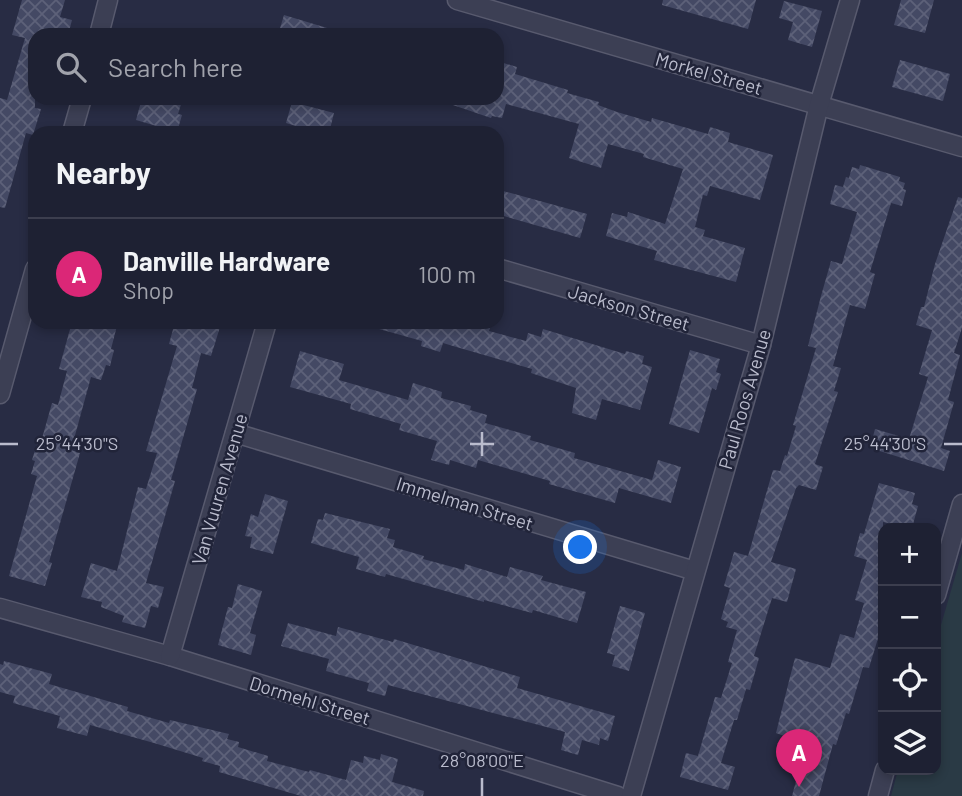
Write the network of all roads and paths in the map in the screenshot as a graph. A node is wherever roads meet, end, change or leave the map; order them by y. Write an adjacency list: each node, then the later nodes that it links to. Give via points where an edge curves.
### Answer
1 (108, 0): 4 (street)
2 (457, 0): 6 (street, Morkel Street)
3 (850, 0): 6 (street, Paul Roos Avenue)
4 (101, 28)
5 (80, 105): 7 (street)
6 (819, 105): 8 (street, Morkel Street); 12 (street, Paul Roos Avenue)
7 (74, 126)
8 (962, 147)
9 (504, 270): 12 (street, Jackson Street)
10 (28, 291): 13 (street)
11 (265, 329): 15 (street, Van Vuuren Avenue)
12 (761, 345): 17 (street, Paul Roos Avenue)
13 (4, 366): 14 (street)
14 (0, 394)
15 (235, 433): 17 (street, Immelman Street); 20 (street, Van Vuuren Avenue)
16 (962, 504): 18 (street)
17 (695, 571): 23 (street, Paul Roos Avenue)
18 (939, 586)
19 (0, 608): 20 (street, Dormehl Street)
20 (170, 656): 22 (street, Dormehl Street)
21 (884, 775): 24 (street)
22 (618, 796)
23 (631, 796)
24 (878, 796)

